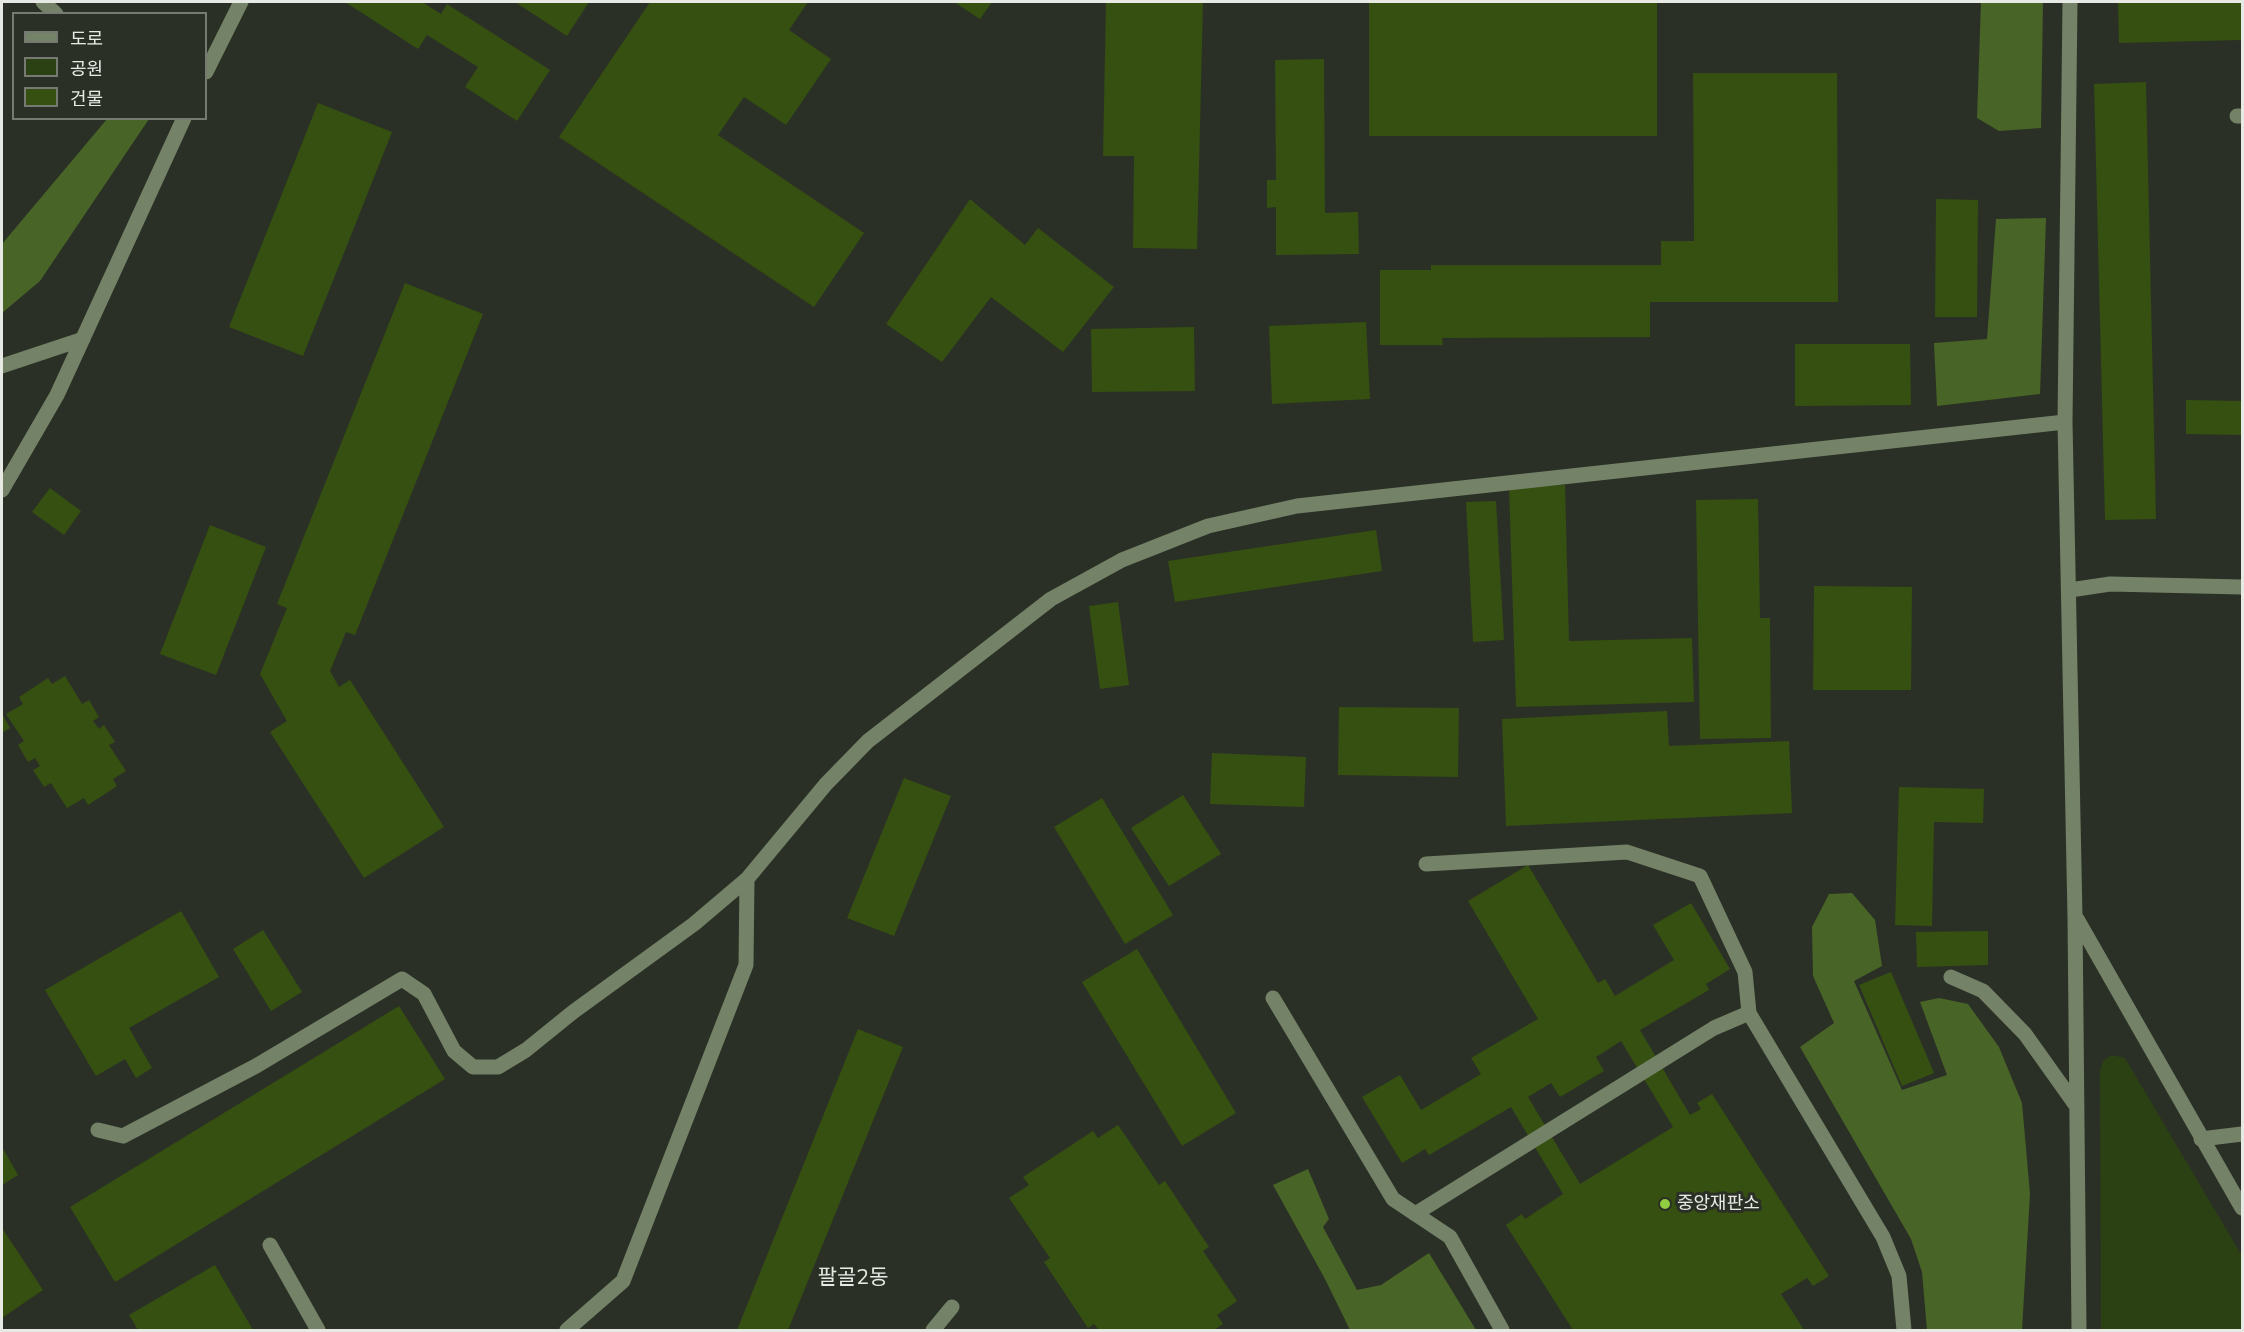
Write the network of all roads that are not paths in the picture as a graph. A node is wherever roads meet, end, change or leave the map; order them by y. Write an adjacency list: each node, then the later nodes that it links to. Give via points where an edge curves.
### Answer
1 (241, 2): 3 (street)
2 (2070, 2): 7 (street)
3 (207, 70)
4 (183, 120): 5 (street)
5 (83, 339): 6 (street); 8 (street, via 57,395)
6 (2, 366)
7 (2065, 422): 10 (street); 12 (street, via 1297,506 1208,526 1122,560 1051,599 868,741 826,784)
8 (2, 490)
9 (2242, 587): 10 (street, via 2110,584)
10 (2070, 591): 13 (street)
11 (1426, 864): 16 (street, via 1627,852 1700,876 1745,972)
12 (747, 879): 18 (street, via 694,924 498,1067 473,1067 454,1051 424,994 402,979 256,1066 123,1136); 26 (street, via 746,965 623,1281)
13 (2075, 916): 17 (street); 20 (street)
14 (1951, 977): 17 (street, via 1983,991 2017,1026)
15 (1273, 998): 22 (street, via 1393,1199)
16 (1749, 1013): 22 (street, via 1714,1028); 29 (street, via 1883,1237 1899,1276)
17 (2077, 1107): 30 (street)
18 (98, 1130)
19 (2242, 1134): 20 (street)
20 (2201, 1139): 21 (street)
21 (2242, 1208)
22 (1415, 1214): 28 (street, via 1450,1238)
23 (270, 1245): 25 (street)
24 (952, 1307): 27 (street)
25 (318, 1330)
26 (567, 1330)
27 (933, 1330)
28 (1502, 1330)
29 (1904, 1330)
30 (2079, 1330)

